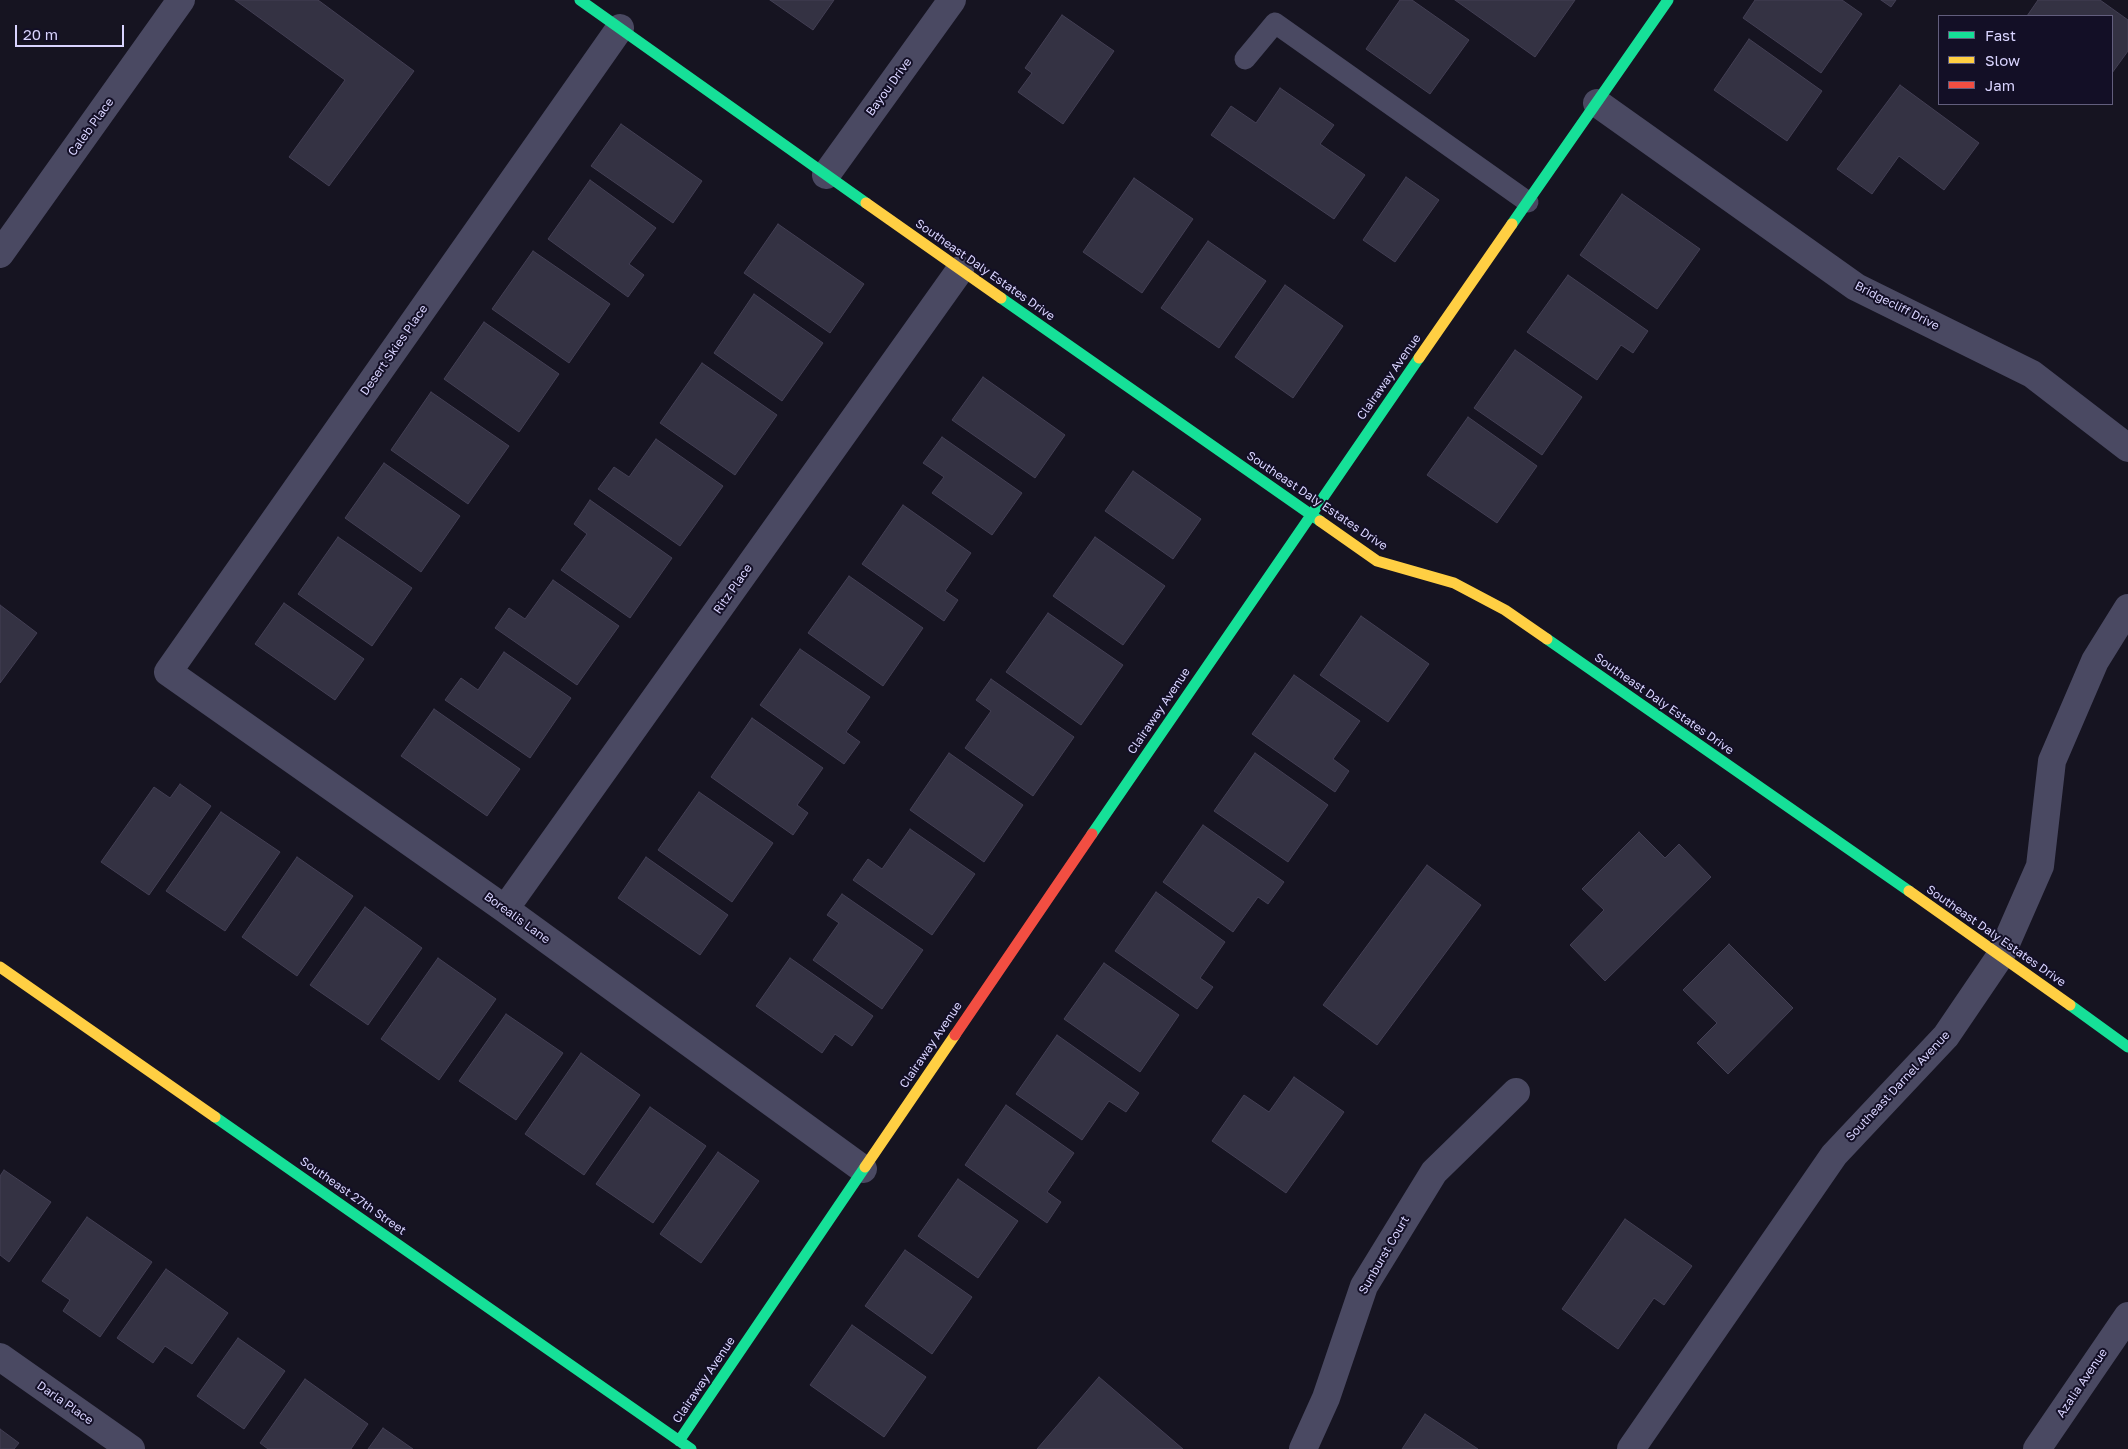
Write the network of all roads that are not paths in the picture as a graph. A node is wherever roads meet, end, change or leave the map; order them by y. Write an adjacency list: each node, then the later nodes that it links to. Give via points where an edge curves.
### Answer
1 (181, 0): 10 (street, Caleb Place)
2 (580, 0): 5 (street, Southeast Daly Estates Drive)
3 (952, 0): 8 (street, Bayou Drive)
4 (1668, 0): 7 (street, Clairaway Avenue)
5 (620, 28): 8 (street, Southeast Daly Estates Drive); 15 (street, Desert Skies Place)
6 (1246, 58): 9 (lane, via 1275,24)
7 (1597, 103): 9 (street, Clairaway Avenue); 12 (street, Bridgecliff Drive, via 1856,287 2032,374)
8 (826, 175): 11 (street, Southeast Daly Estates Drive)
9 (1528, 202): 13 (street, Clairaway Avenue)
10 (0, 254)
11 (960, 270): 13 (street, Southeast Daly Estates Drive); 16 (street, Ritz Place)
12 (2128, 448)
13 (1310, 514): 17 (street, Southeast Daly Estates Drive, via 1377,561 1454,582 1505,610); 21 (street, Clairaway Avenue)
14 (2128, 608): 17 (street, Southeast Darnel Avenue, via 2095,661 2052,761 2040,866)
15 (168, 672): 16 (street, Borealis Lane)
16 (506, 909): 21 (street, Borealis Lane)
17 (2001, 955): 19 (street, Southeast Daly Estates Drive); 28 (street, Southeast Darnel Avenue, via 1946,1036 1834,1155)
18 (0, 967): 24 (street, Southeast 27th Street)
19 (2128, 1047)
20 (1516, 1092): 27 (street, Sunburst Court, via 1434,1172 1364,1286 1326,1398)
21 (863, 1169): 24 (street, Clairaway Avenue)
22 (2128, 1316): 29 (street, Azalia Avenue)
23 (0, 1357): 25 (street, Darla Place)
24 (679, 1441): 26 (street, Southeast 27th Street)
25 (130, 1449)
26 (691, 1449)
27 (1303, 1449)
28 (1631, 1449)
29 (2037, 1449)

